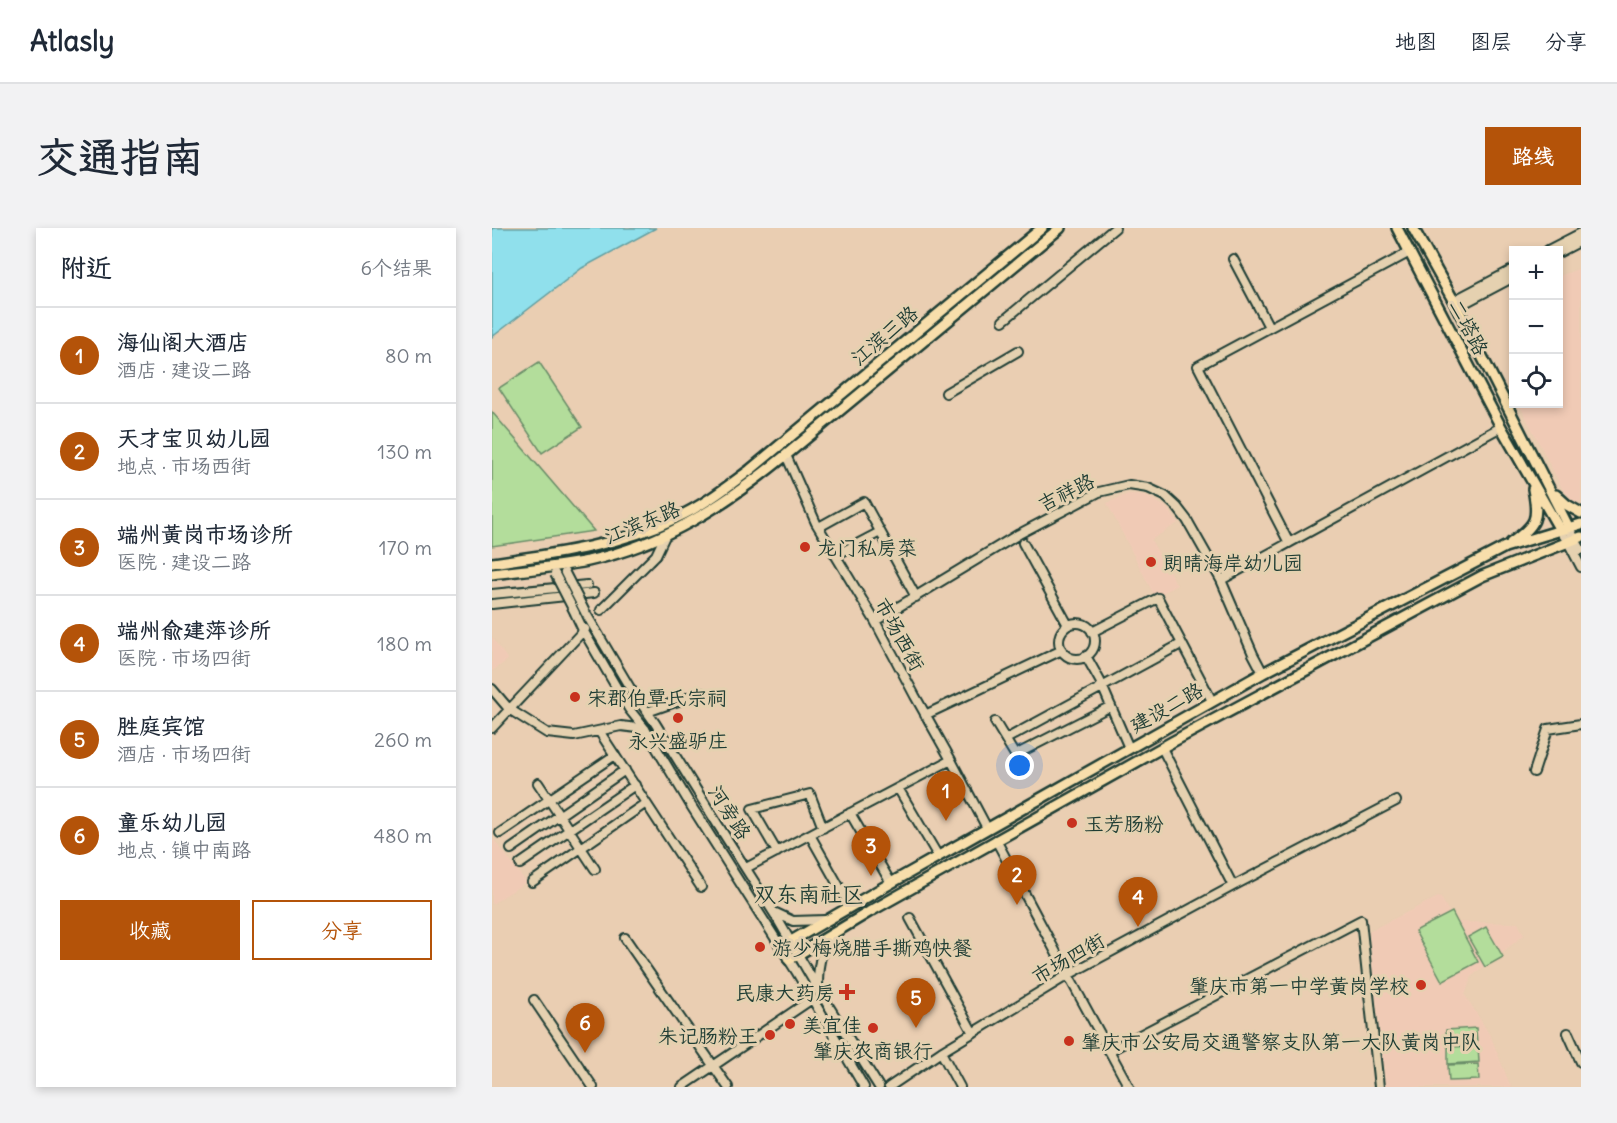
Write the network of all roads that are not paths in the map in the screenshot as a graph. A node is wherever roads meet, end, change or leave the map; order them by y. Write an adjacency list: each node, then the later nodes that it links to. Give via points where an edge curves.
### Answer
1 (1042, 228): 21 (main road, 江滨三路)
2 (1060, 228): 20 (main road, 江滨三路)
3 (1115, 228): 15 (street)
4 (1397, 228): 10 (main road, 二塔路)
5 (1413, 228): 14 (main road, 二塔路)
6 (1581, 233): 8 (street)
7 (1581, 241): 9 (street)
8 (1556, 246)
9 (1563, 250)
10 (1410, 252): 16 (street); 19 (main road, 二塔路)
11 (1233, 259): 16 (street)
12 (1509, 272): 14 (street)
13 (1509, 279): 14 (street)
14 (1455, 304): 23 (main road, 二塔路)
15 (1004, 321)
16 (1269, 327): 32 (street, via 1198,366)
17 (1018, 351): 18 (street)
18 (946, 393)
19 (1501, 427): 22 (main road, 二塔路); 32 (street)
20 (786, 456): 26 (street, 市场西街); 29 (main road, 江滨东路, via 724,502)
21 (750, 470): 35 (main road, 江滨东路, via 716,495 638,535)
22 (1531, 481): 27 (main road, 二塔路); 33 (main road, via 1537,510 1535,520 1524,534)
23 (1551, 491): 24 (main road); 27 (main road, 二塔路)
24 (1581, 513)
25 (1581, 524): 27 (main road, 建设二路)
26 (819, 527): 28 (street, via 864,502); 36 (street, 市场西街)
27 (1565, 529): 30 (street); 33 (main road, 建设二路)
28 (880, 532): 36 (street); 47 (street)
29 (665, 536): 40 (main road, 江滨东路); 49 (street, via 656,555)
30 (1575, 539): 34 (street); 39 (street); 42 (main road, 建设二路)
31 (1023, 543): 52 (street)
32 (1289, 543): 43 (street)
33 (1505, 547): 37 (main road, 建设二路)
34 (1581, 550)
35 (551, 555): 38 (main road, 江滨东路); 40 (street, 河旁路)
36 (836, 555): 50 (street, 市场西街)
37 (1477, 562): 42 (main road); 58 (main road, 建设二路)
38 (492, 563)
39 (1581, 567)
40 (558, 570): 41 (main road, 江滨东路); 51 (street, 河旁路, bridge); 53 (street, 河旁路, bridge)
41 (492, 574)
42 (1482, 576): 76 (main road, 建设二路)
43 (1221, 580): 47 (street, 吉祥路, via 1177,507 1148,488 1129,485 1099,492 1019,534); 58 (street, 吉祥路)
44 (587, 585): 46 (street)
45 (594, 593): 48 (street)
46 (492, 594)
47 (915, 597): 50 (street, 吉祥路)
48 (492, 604)
49 (601, 610)
50 (875, 621): 67 (street, 市场西街)
51 (592, 625): 53 (street); 66 (street, 河旁路)
52 (1068, 625): 54 (street, via 1080,623); 56 (street, via 1061,633)
53 (583, 630): 64 (street); 65 (street, 河旁路)
54 (1092, 632): 55 (street, via 1158,598); 57 (street, via 1094,647)
55 (1181, 644): 59 (street); 62 (street)
56 (1062, 650): 57 (street, via 1075,659); 67 (street)
57 (1086, 656): 59 (street)
58 (1263, 673): 62 (main road, 建设二路)
59 (1102, 687): 63 (street); 74 (street)
60 (492, 689): 64 (street)
61 (701, 693): 66 (street)
62 (1212, 701): 75 (main road, 建设二路)
63 (1111, 705): 74 (street, via 1015,755); 75 (street)
64 (509, 709): 71 (street); 73 (street, via 547,732 574,735)
65 (629, 710): 70 (street); 72 (street, 河旁路)
66 (647, 712): 100 (street, 河旁路)
67 (925, 715): 78 (street, 市场西街)
68 (995, 722): 74 (street)
69 (1581, 724): 80 (street, via 1548,729)
70 (621, 726): 72 (street); 73 (street)
71 (492, 728)
72 (645, 729): 115 (street, 河旁路)
73 (599, 731): 77 (street)
74 (1006, 739)
75 (1129, 748): 90 (main road, 建设二路)
76 (1162, 748): 94 (main road, 建设二路); 104 (street)
77 (615, 755): 79 (street); 84 (street)
78 (951, 760): 83 (street); 90 (street, 市场西街)
79 (625, 770): 82 (street); 88 (street)
80 (1534, 772)
81 (538, 783): 84 (street)
82 (635, 785): 86 (street); 91 (street)
83 (898, 788): 87 (street); 98 (street)
84 (549, 800): 88 (street); 92 (street)
85 (1396, 801): 104 (street, 市场四街)
86 (646, 803): 95 (street); 105 (street)
87 (850, 813): 89 (street); 103 (street)
88 (559, 815): 91 (street); 96 (street)
89 (823, 828): 93 (street); 97 (street, via 810,794 752,809)
90 (987, 828): 98 (main road, 建设二路)
91 (569, 830): 95 (street); 99 (street)
92 (500, 833)
93 (810, 835): 97 (street); 107 (street)
94 (996, 840): 108 (main road, 建设二路); 118 (street)
95 (581, 848): 101 (street); 102 (street)
96 (511, 849)
97 (777, 852): 100 (street)
98 (938, 856): 103 (main road, 建设二路)
99 (520, 864)
100 (746, 868): 109 (street, 河旁路)
101 (595, 869)
102 (532, 882)
103 (891, 883): 106 (main road, 建设二路)
104 (1233, 886): 118 (street, 市场四街)
105 (701, 887)
106 (862, 900): 107 (main road, 建设二路); 108 (main road)
107 (850, 906): 111 (main road, 建设二路)
108 (869, 912): 112 (main road, 建设二路)
109 (774, 913): 111 (street, via 793,921); 114 (street, 河旁路)
110 (910, 918): 122 (street)
111 (825, 920): 114 (main road, 建设二路)
112 (836, 932): 116 (main road, 建设二路); 119 (street, via 827,942 820,961)
113 (625, 938): 127 (street)
114 (791, 941): 115 (main road, 建设二路); 116 (street, 河旁路)
115 (781, 947): 117 (street, 河旁路)
116 (798, 954): 117 (main road, 建设二路); 119 (street, 河旁路)
117 (789, 960): 120 (street, 河旁路)
118 (1068, 975): 122 (street, 市场四街); 124 (street)
119 (818, 989): 132 (street, 河旁路)
120 (812, 999): 127 (street); 131 (street, 河旁路)
121 (534, 1000): 128 (street)
122 (973, 1033): 125 (street, 市场四街)
123 (1568, 1033): 126 (street)
124 (1109, 1051): 135 (street); 136 (street, via 1362,920)
125 (941, 1052): 133 (street, 市场四街); 134 (street)
126 (1581, 1062)
127 (714, 1065): 129 (street); 130 (street)
128 (593, 1087)
129 (682, 1087)
130 (728, 1087)
131 (864, 1087)
132 (879, 1087)
133 (889, 1087)
134 (960, 1087)
135 (1129, 1087)
136 (1379, 1087)

